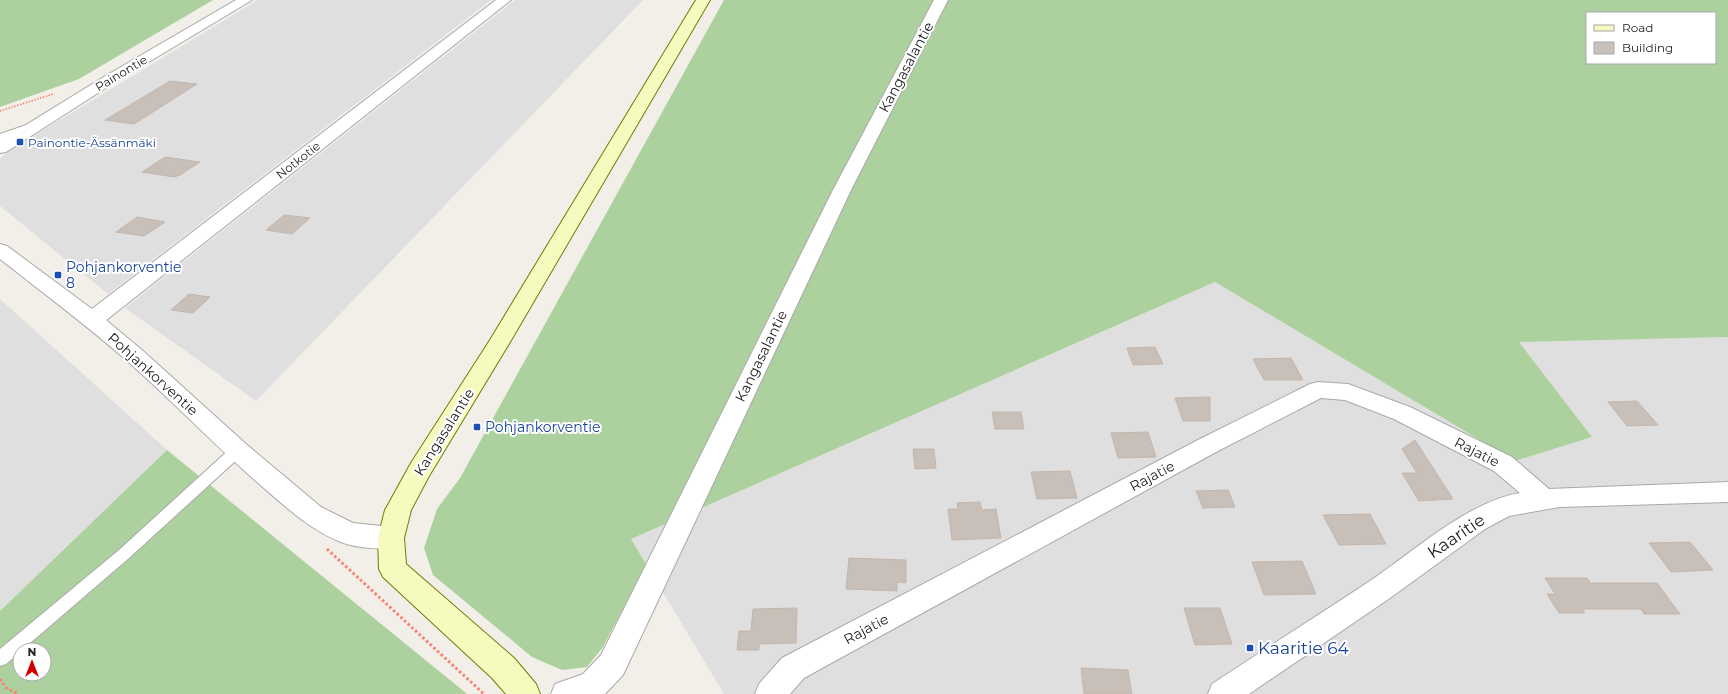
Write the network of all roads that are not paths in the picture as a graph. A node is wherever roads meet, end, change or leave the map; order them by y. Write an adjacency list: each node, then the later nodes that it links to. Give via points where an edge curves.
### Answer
1 (245, 0): 5 (street, Painontie)
2 (504, 0): 9 (street, Notkotie)
3 (702, 0): 13 (main road, Kangasalantie, via 420,470 398,510)
4 (941, 0): 17 (street, Kangasalantie, via 842,190 612,665 593,685)
5 (32, 128): 6 (street); 7 (street, Painontie)
6 (0, 140)
7 (0, 148)
8 (0, 250): 9 (street, Pohjankorventie)
9 (92, 320): 10 (street, Pohjankorventie, via 134,355)
10 (236, 451): 13 (street, Pohjankorventie, via 318,517 349,534); 14 (lane, via 124,554)
11 (1728, 492): 12 (street, Kaaritie)
12 (1543, 499): 15 (street, Kaaritie, via 1504,506 1476,520); 18 (street, Rajatie, via 1503,464 1402,413 1348,392 1318,390 1193,453 793,668)
13 (391, 538): 16 (main road, via 393,569 502,668)
14 (0, 659)
15 (1228, 693)
16 (525, 694)
17 (566, 694)
18 (770, 694)

